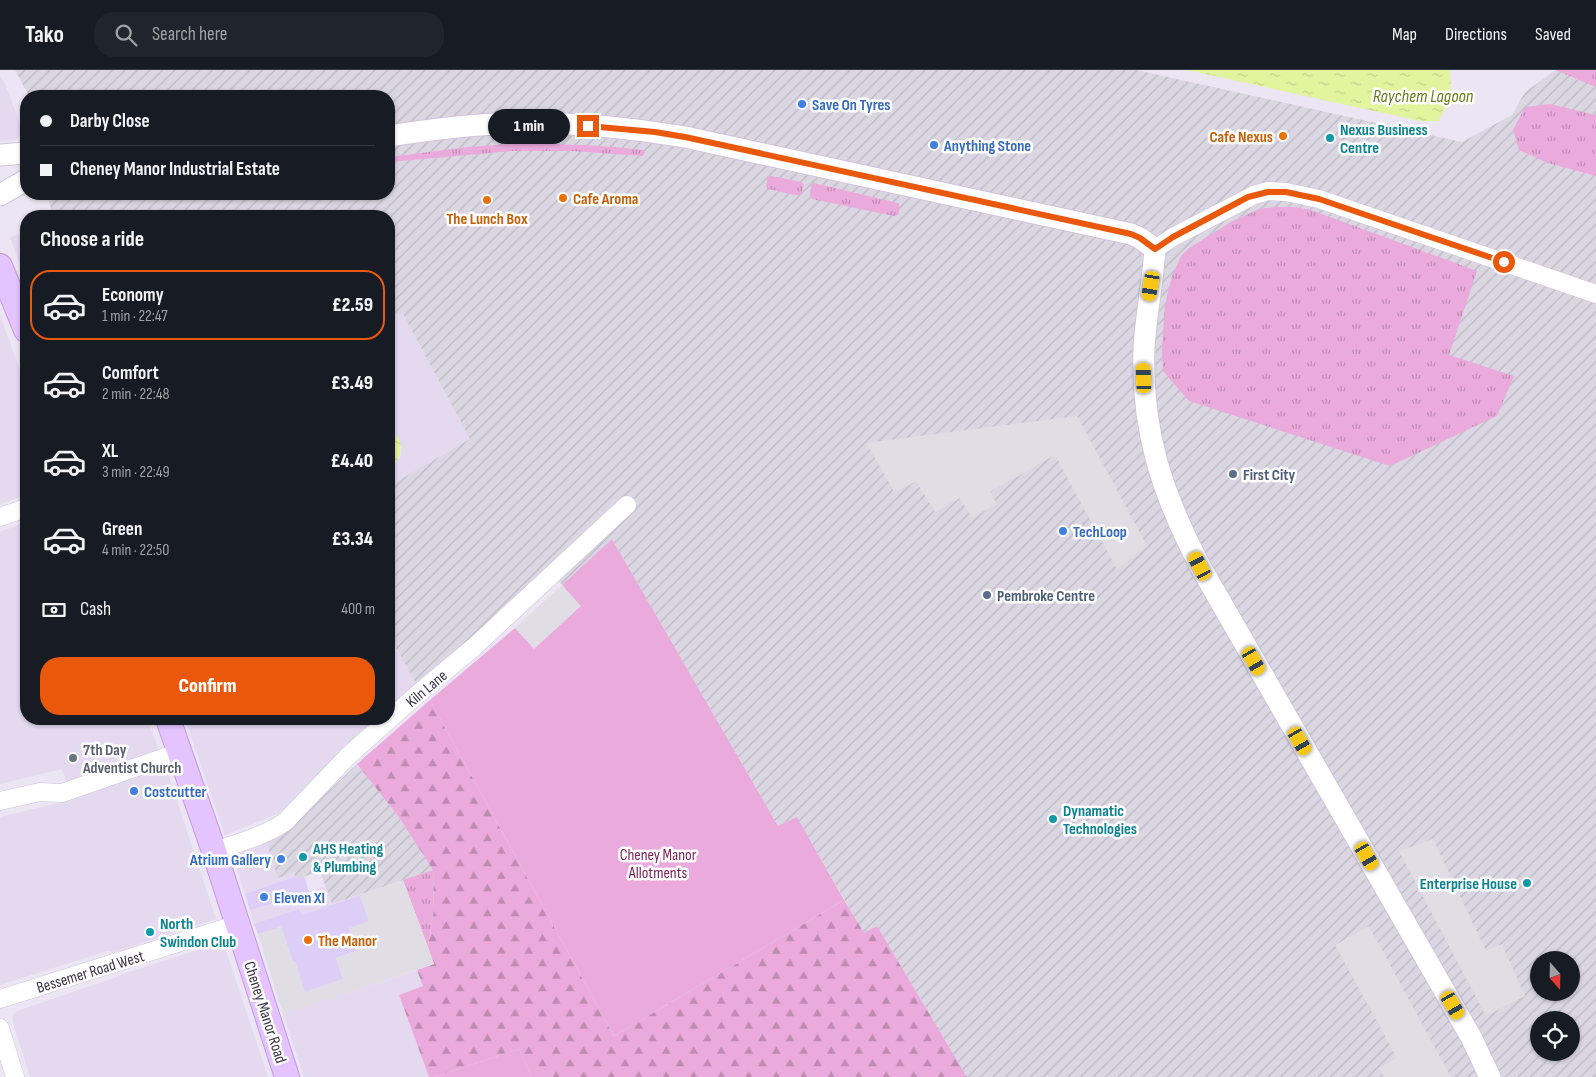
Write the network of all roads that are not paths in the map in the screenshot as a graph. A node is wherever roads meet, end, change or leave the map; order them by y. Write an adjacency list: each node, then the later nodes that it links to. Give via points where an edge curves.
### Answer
1 (395, 135): 6 (street, via 524,123 655,132 1131,234)
2 (20, 153): 3 (street)
3 (0, 155)
4 (20, 183): 5 (street)
5 (0, 195)
6 (1155, 249): 8 (street, via 1248,197 1286,192 1319,199); 24 (street, via 1144,346 1145,401 1151,440 1184,536 1472,1037)
7 (0, 266): 9 (main road)
8 (1596, 294)
9 (20, 315)
10 (627, 505): 13 (street, Kiln Lane, via 474,647)
11 (20, 510): 12 (street)
12 (0, 517)
13 (395, 715)
14 (170, 725): 16 (main road, Cheney Manor Road)
15 (383, 725): 18 (street, Kiln Lane, via 285,822 259,836)
16 (180, 752): 17 (street, via 62,793 40,792); 18 (main road, Cheney Manor Road)
17 (0, 801)
18 (214, 851): 19 (main road, Cheney Manor Road)
19 (238, 924): 20 (street, Bessemer Road West); 23 (main road, Cheney Manor Road)
20 (0, 999)
21 (0, 1028): 22 (street)
22 (15, 1077)
23 (287, 1077)
24 (1490, 1077)

